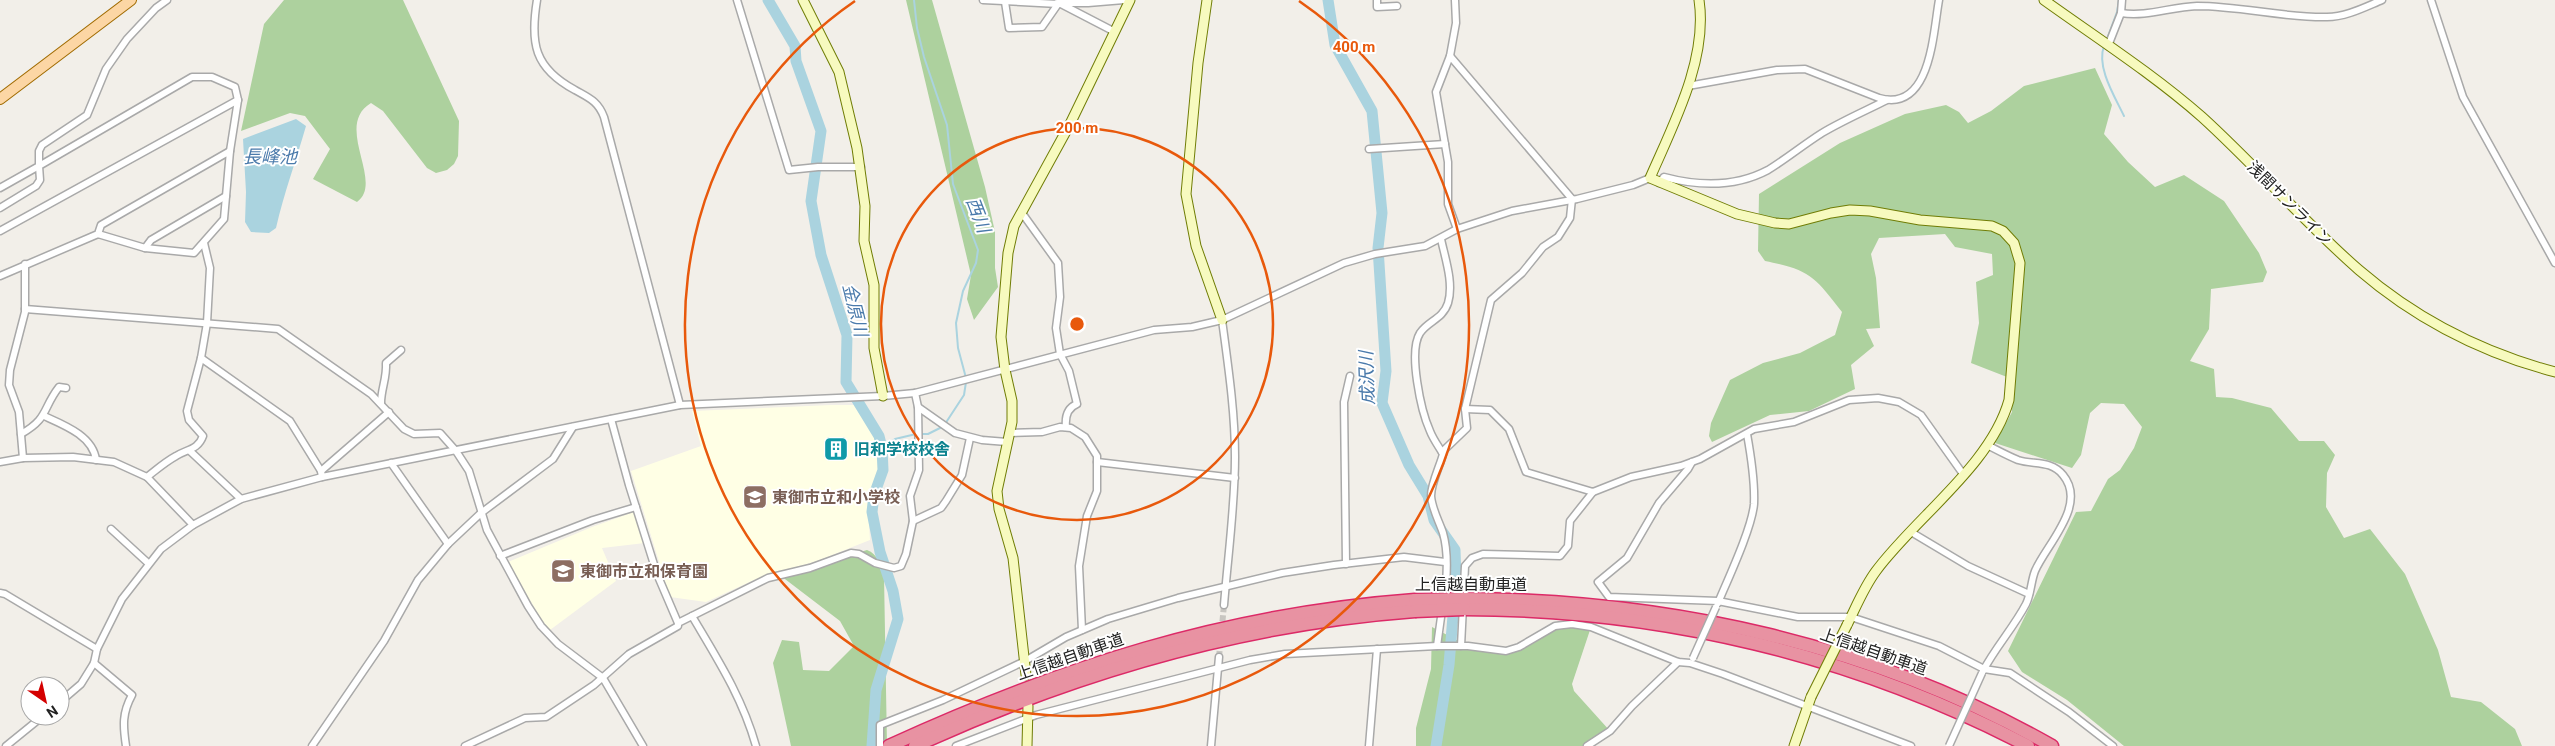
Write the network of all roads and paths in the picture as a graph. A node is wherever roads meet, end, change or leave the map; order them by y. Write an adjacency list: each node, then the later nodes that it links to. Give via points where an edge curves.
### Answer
1 (131, 0): 26 (main road)
2 (167, 0): 32 (street, via 128,39 106,69 87,115 42,145)
3 (537, 0): 63 (street, via 535,46 545,67 555,80 599,105 604,117)
4 (737, 0): 33 (street, via 789,170)
5 (803, 0): 33 (street, via 839,72)
6 (983, 0): 18 (street)
7 (1124, 0): 19 (street)
8 (1130, 0): 22 (street)
9 (1207, 0): 51 (street, via 1186,194 1196,246)
10 (1377, 0): 20 (street, via 1377,7)
11 (1455, 0): 24 (street, via 1456,23)
12 (1699, 0): 25 (street, via 1698,42)
13 (1939, 0): 28 (street, via 1924,75 1905,96)
14 (2044, 0): 23 (street, 浅間サンライン)
15 (2122, 0): 21 (street)
16 (2382, 0): 21 (street, via 2328,17 2207,6 2174,7 2148,15)
17 (2431, 0): 47 (street, via 2463,97)
18 (1003, 1): 19 (street); 19 (street, via 1008,28 1042,27)
19 (1058, 3): 22 (street)
20 (1397, 6)
21 (2121, 13): 23 (street)
22 (1115, 32): 40 (street)
23 (2108, 46): 57 (street, 浅間サンライン, via 2200,116 2323,236 2386,291 2460,337 2504,356)
24 (1450, 56): 29 (street, via 1436,92); 38 (street)
25 (1688, 86): 28 (street, via 1777,70 1805,69); 34 (street)
26 (0, 99)
27 (238, 100): 31 (street); 32 (street, via 235,87 212,77 192,77); 42 (street)
28 (1887, 100): 35 (street, via 1824,132 1767,170 1744,180 1735,183 1684,182 1664,177)
29 (1445, 144): 30 (street); 41 (street, via 1448,204)
30 (1372, 149)
31 (230, 151): 37 (street); 43 (street, via 101,225)
32 (38, 166): 36 (street); 39 (street, via 40,180 36,186)
33 (860, 167): 61 (street, via 865,206 864,241 874,285 874,348)
34 (1650, 178): 35 (street); 38 (street)
35 (1659, 182): 75 (street, via 1737,214 1776,223 1789,224 1850,210 1992,226 2003,231 2014,243 2020,263 2018,292 2009,400 2004,419)
36 (0, 188)
37 (226, 196): 45 (street, via 224,219); 46 (street, via 151,240)
38 (1572, 199): 41 (street, via 1512,211); 65 (street, via 1570,218 1558,237 1543,247 1522,273 1491,300)
39 (0, 208)
40 (1022, 212): 54 (street, via 1058,263 1060,297 1056,328); 56 (street, via 1014,226 1008,252 1001,338)
41 (1457, 229): 44 (street)
42 (0, 231)
43 (98, 234): 46 (street); 48 (street)
44 (1441, 239): 51 (street, via 1424,246 1344,262); 78 (street, via 1450,281 1449,302 1443,315 1420,333 1416,377 1429,430)
45 (204, 243): 46 (street, via 194,253 187,254); 52 (street, via 210,268)
46 (145, 248)
47 (2555, 263)
48 (25, 264): 49 (street); 50 (street)
49 (0, 276)
50 (25, 309): 52 (street); 71 (street, via 9,385 19,412)
51 (1222, 320): 54 (street, via 1192,327 1154,330); 88 (street, via 1233,406)
52 (206, 323): 55 (street); 62 (street, via 278,329)
53 (402, 350): 62 (street, via 386,363)
54 (1060, 354): 56 (street); 69 (street, via 1069,371 1077,404 1071,406 1065,417)
55 (201, 358): 76 (street, via 186,411 189,420 204,436 200,444); 85 (street, via 290,421)
56 (1004, 370): 60 (street); 73 (street, via 1012,400)
57 (2555, 372)
58 (1350, 376): 101 (street, via 1344,402)
59 (66, 388): 67 (street, via 56,390)
60 (915, 393): 61 (street); 64 (street)
61 (883, 396): 63 (street)
62 (381, 403): 66 (street)
63 (680, 405): 68 (street)
64 (918, 407): 74 (street, via 955,434); 93 (street, via 920,456 910,496)
65 (1465, 409): 78 (street, via 1467,428); 89 (street, via 1490,410 1509,429 1526,472)
66 (390, 412): 77 (street, via 404,429 414,434 440,433); 85 (street)
67 (44, 416): 71 (street, via 37,425); 80 (street, via 90,443)
68 (612, 419): 70 (street); 91 (street)
69 (1066, 427): 73 (street); 82 (street, via 1079,431 1085,437 1097,456)
70 (573, 428): 77 (street); 92 (street, via 553,458)
71 (21, 434): 79 (street)
72 (1747, 434): 83 (street); 86 (street, via 1762,426 1794,422 1849,400 1878,398 1900,402 1921,415); 106 (street, via 1754,504 1751,520)
73 (1008, 437): 74 (street); 119 (street, via 997,491 1013,558)
74 (970, 438): 93 (street, via 962,475 946,501 941,508)
75 (1987, 446): 86 (street); 104 (street, via 2019,460 2054,467 2064,475 2069,486 2067,514 2035,570)
76 (190, 451): 87 (street, via 175,456); 90 (street)
77 (456, 451): 84 (street); 92 (street, via 468,471)
78 (1442, 452): 99 (street, via 1431,494 1443,534)
79 (23, 458): 80 (street); 81 (street)
80 (96, 460): 87 (street, via 114,462)
81 (0, 462)
82 (1097, 462): 88 (street); 112 (street, via 1097,492 1087,516 1079,566)
83 (1692, 462): 89 (street, via 1631,477); 106 (street, via 1660,503 1627,558 1598,582 1609,597)
84 (391, 463): 85 (street); 97 (street)
85 (321, 474): 90 (street)
86 (1963, 474): 96 (street)
87 (146, 478): 94 (street)
88 (1235, 478): 102 (street)
89 (1593, 492): 114 (street, via 1570,522 1568,546 1560,556 1483,554 1472,558 1465,566)
90 (241, 499): 94 (street)
91 (636, 508): 98 (street, via 593,520); 111 (street, via 660,582)
92 (482, 513): 97 (street); 98 (street)
93 (913, 521): 109 (street, via 901,566 881,565 851,553 810,568 768,578)
94 (193, 525): 100 (street)
95 (111, 529): 100 (street)
96 (1910, 532): 104 (street, via 1968,566); 110 (street, via 1876,571)
97 (448, 544): 133 (street, via 418,580 384,641)
98 (500, 556): 125 (street, via 541,626 558,644)
99 (1445, 562): 101 (street, via 1404,557); 113 (street, via 1447,579)
100 (148, 563): 116 (street, via 122,599)
101 (1346, 564): 102 (street, via 1282,573)
102 (1226, 587): 107 (street); 112 (street, via 1178,598)
103 (0, 593): 116 (street)
104 (2029, 594): 123 (street, via 2026,604)
105 (1464, 604): 108 (highway, 上信越自動車道, bridge); 148 (highway, 上信越自動車道, via 1643,621 1740,639 1875,679 1960,713); 149 (highway, 上信越自動車道, via 1553,600 1645,610 1787,638 1922,684)
106 (1717, 604): 110 (street, via 1798,617); 118 (street, bridge)
107 (1224, 605)
108 (1415, 606): 138 (highway, 上信越自動車道, via 1289,614 1179,638 1042,681); 139 (highway, 上信越自動車道, via 1282,626 1181,648 1049,690)
109 (692, 616): 111 (street); 136 (street, via 740,698)
110 (1849, 621): 123 (street, via 1939,646); 128 (street, bridge)
111 (678, 623): 125 (street, via 678,626 629,654)
112 (1082, 630): 119 (street)
113 (1437, 646): 114 (street); 115 (street)
114 (1461, 646): 120 (street, via 1506,650 1519,647 1555,626 1572,624 1591,627)
115 (1377, 649): 122 (street, via 1285,654); 143 (street)
116 (97, 650): 121 (street)
117 (1219, 657): 122 (street)
118 (1691, 660): 120 (street); 128 (street)
119 (1025, 661): 124 (street); 137 (street, via 943,700 880,725)
120 (1678, 662): 144 (street, via 1610,731)
121 (94, 663): 126 (street, via 81,684); 132 (street, via 132,695 124,711)
122 (1218, 666): 129 (street); 142 (street)
123 (1983, 671): 147 (street, bridge); 150 (street, via 2010,673)
124 (1026, 675)
125 (603, 678): 134 (street, via 546,717 525,718); 135 (street)
126 (70, 693)
127 (1028, 706): 129 (street)
128 (1806, 707): 145 (street); 146 (street)
129 (1029, 718): 140 (street); 141 (street)
130 (31, 726): 131 (street)
131 (6, 746)
132 (126, 746)
133 (312, 746)
134 (465, 746)
135 (643, 746)
136 (756, 746)
137 (880, 746)
138 (889, 746)
139 (915, 746)
140 (956, 746)
141 (1027, 746)
142 (1211, 746)
143 (1369, 746)
144 (1587, 746)
145 (1794, 746)
146 (1911, 746)
147 (1949, 746)
148 (2028, 746)
149 (2052, 746)
150 (2113, 746)

